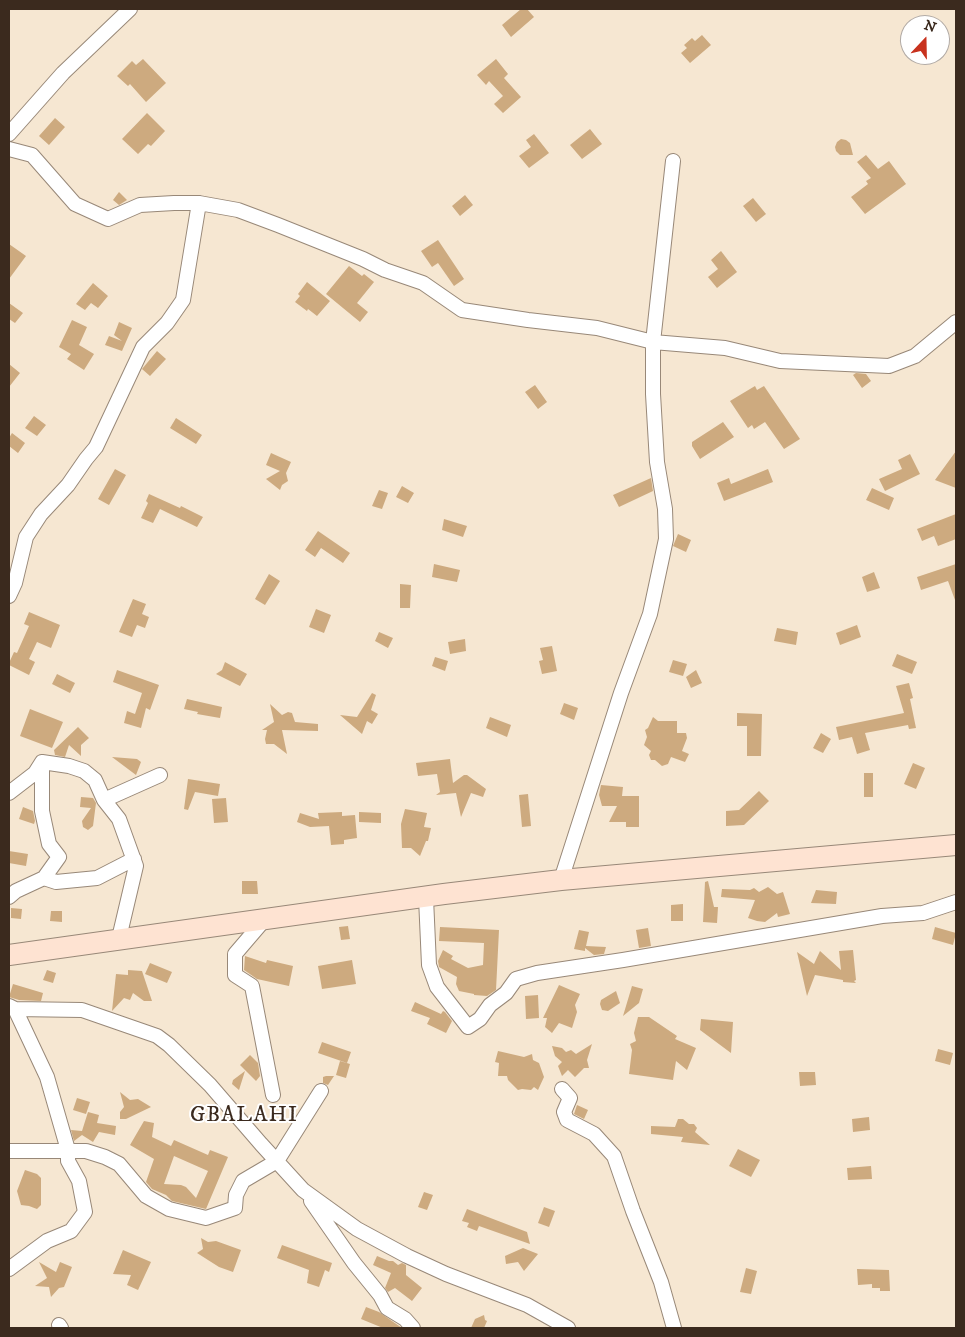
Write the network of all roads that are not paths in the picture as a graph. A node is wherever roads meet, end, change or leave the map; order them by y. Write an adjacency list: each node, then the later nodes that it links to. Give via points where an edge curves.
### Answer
1 (130, 9): 2 (street, via 63,73)
2 (9, 134)
3 (9, 149): 5 (street, via 32,156 75,204 108,219 140,206)
4 (673, 161): 7 (street)
5 (199, 203): 7 (street, via 238,210 422,283 462,310 597,328); 8 (street, via 183,300 143,347 96,447 26,537)
6 (956, 322): 7 (street, via 914,356 889,366 780,361 724,348)
7 (654, 342): 16 (street, via 657,462 666,539 650,614)
8 (9, 596)
9 (42, 762): 11 (street, via 35,773); 12 (street, via 84,771 95,780); 15 (street, via 42,811 49,844 59,857)
10 (160, 775): 12 (street)
11 (9, 793)
12 (104, 800): 14 (street, via 119,820)
13 (956, 845): 16 (street)
14 (134, 859): 15 (street, via 97,878 56,882); 21 (street, via 136,866)
15 (44, 878): 17 (street)
16 (561, 880): 18 (street)
17 (9, 897)
18 (426, 898): 19 (street, via 429,966 437,987 468,1027 506,994 516,978 882,916 923,913); 20 (street)
19 (956, 902)
20 (265, 919): 21 (street); 26 (street, via 235,954 235,975 252,986)
21 (118, 938): 22 (street)
22 (9, 954)
23 (12, 1007): 27 (street, via 47,1077); 29 (street, via 82,1010 157,1036 210,1085)
24 (562, 1089): 34 (street, via 570,1098 564,1112 567,1120 594,1134 614,1156 661,1282)
25 (321, 1091): 29 (street)
26 (273, 1095)
27 (68, 1150): 28 (street); 29 (street, via 106,1157 119,1164 146,1196 169,1209 206,1218 235,1208 236,1195 243,1181); 31 (street, via 68,1161 79,1181 85,1212 72,1231 47,1241)
28 (9, 1151)
29 (277, 1161): 30 (street)
30 (303, 1190): 32 (street, via 387,1308); 33 (street, via 357,1230 398,1252 527,1305)
31 (9, 1269)
32 (413, 1328)
33 (568, 1328)
34 (674, 1328)

